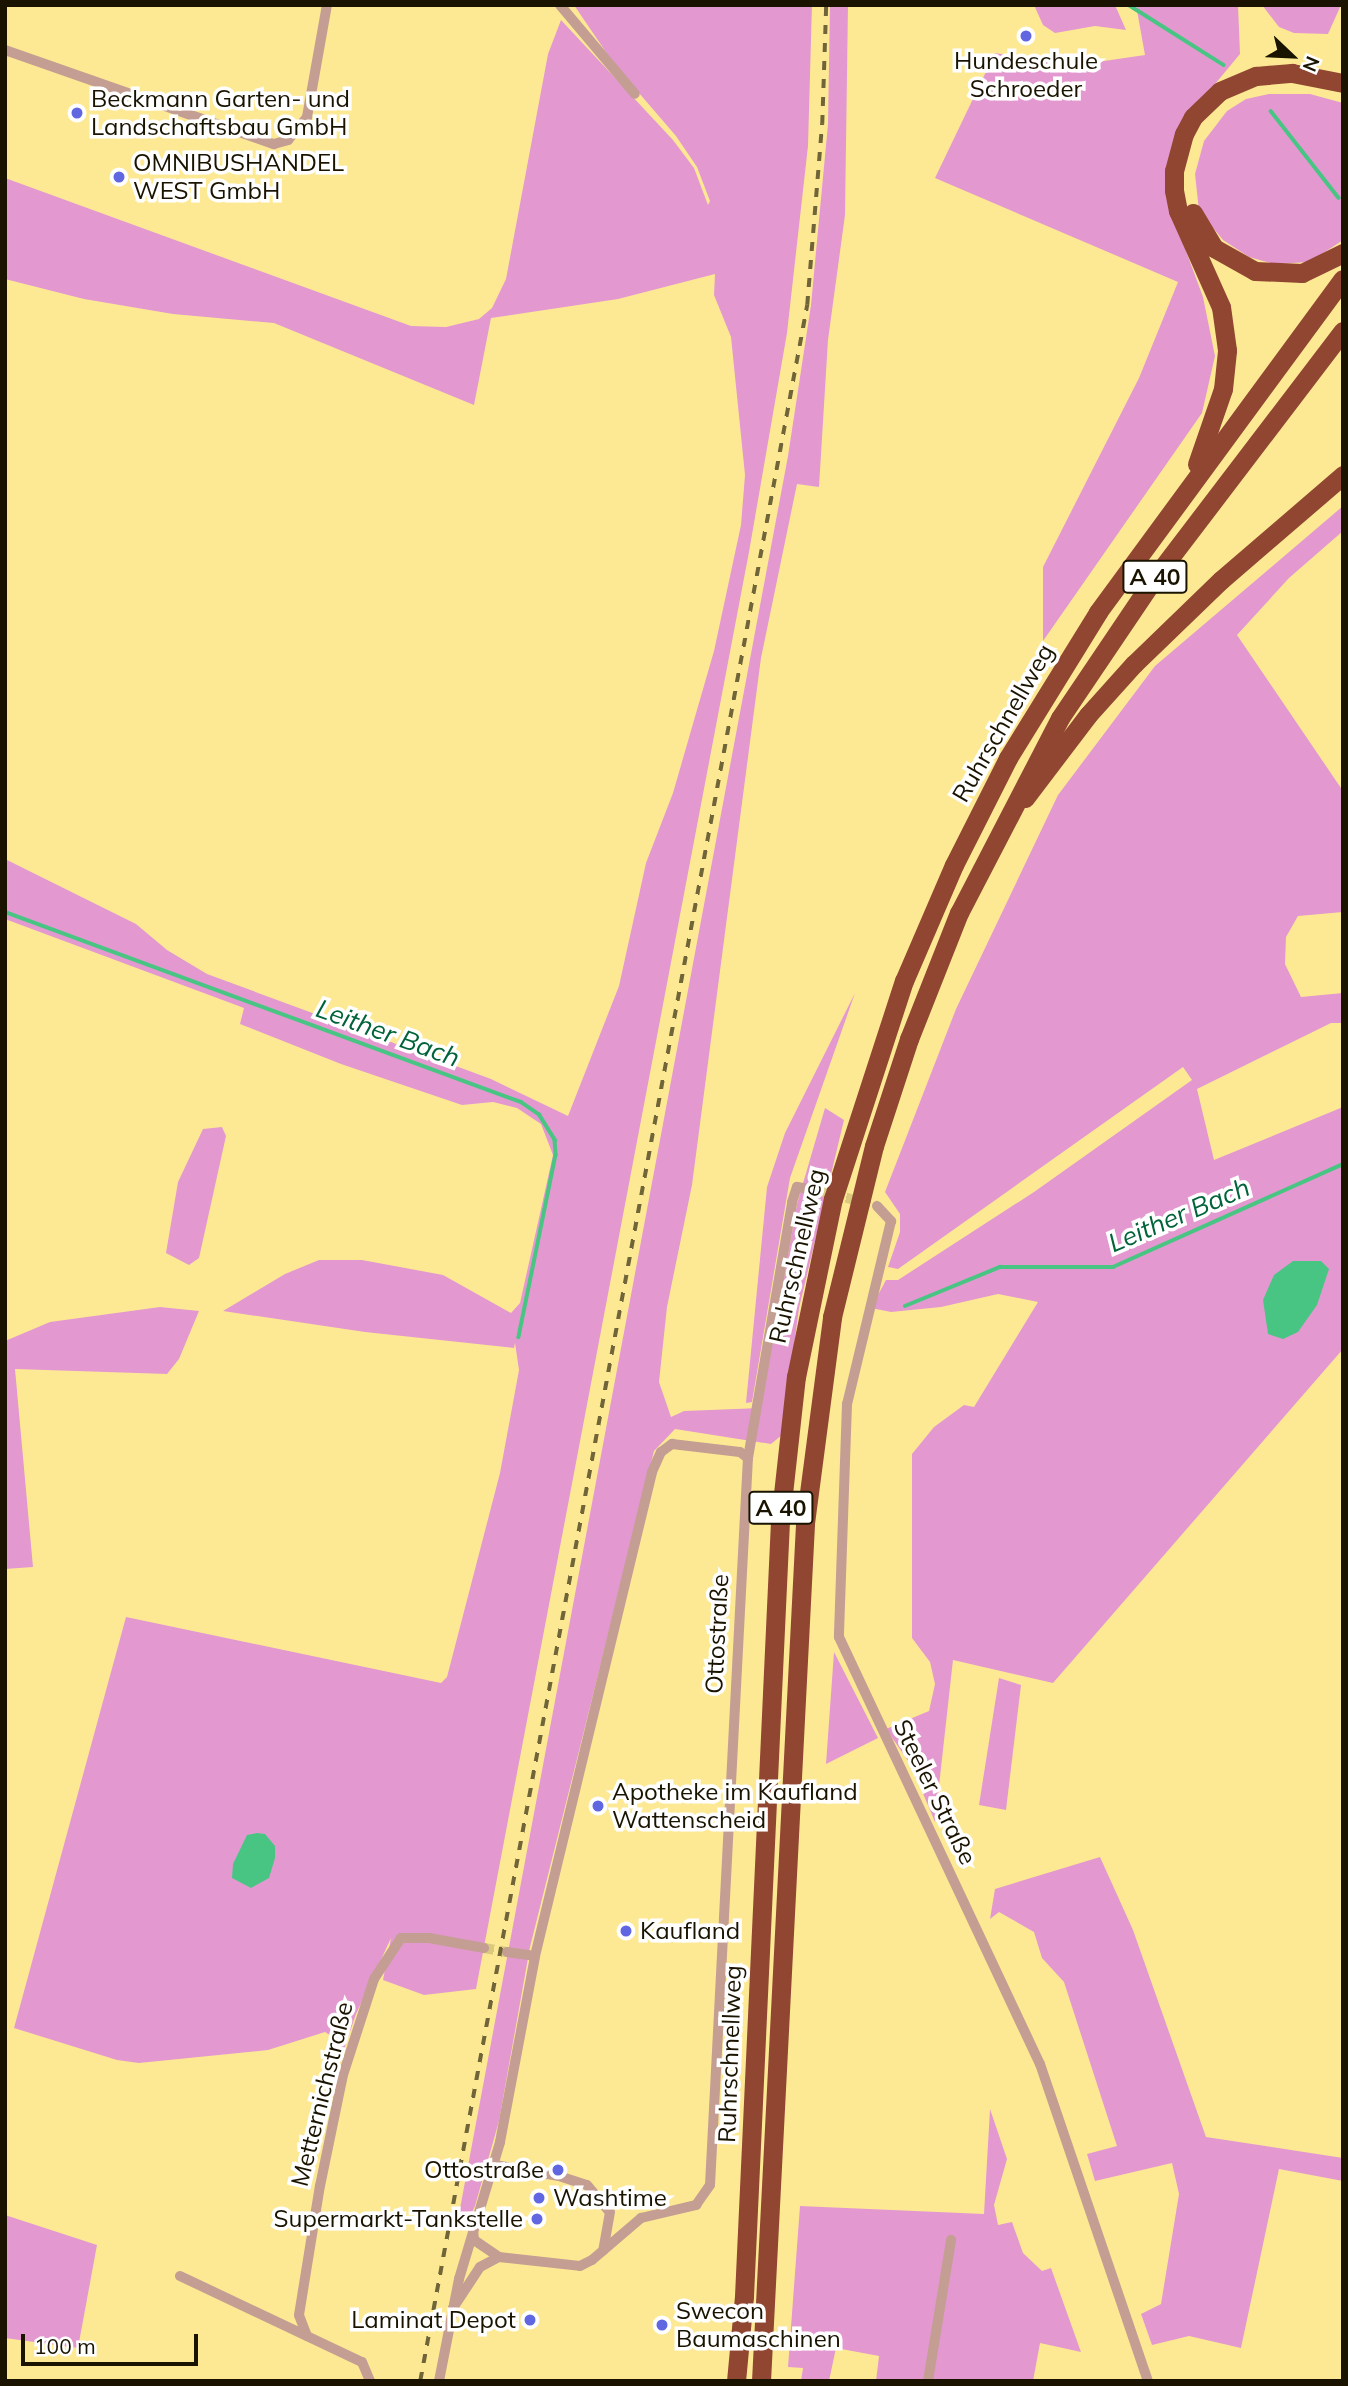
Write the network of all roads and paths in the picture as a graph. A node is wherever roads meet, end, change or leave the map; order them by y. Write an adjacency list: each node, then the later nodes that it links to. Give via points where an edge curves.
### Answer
1 (327, 5): 3 (street, via 306,117 288,140 274,145)
2 (560, 5): 5 (street)
3 (5, 50)
4 (1343, 83): 11 (highway, via 1292,73 1256,76 1220,91 1193,117 1184,134 1174,171 1176,200 1214,285 1227,350 1223,389)
5 (635, 94)
6 (1343, 95): 7 (highway, via 1273,86 1229,100 1203,124 1186,174 1197,223 1214,248 1238,264 1287,275 1318,267)
7 (1343, 253)
8 (1343, 279): 11 (highway, Ruhrschnellweg / A 40)
9 (1343, 331): 12 (highway, Ruhrschnellweg / A 40, via 1119,626 1060,718)
10 (1343, 475): 12 (highway, via 1221,580 1126,673)
11 (1190, 483): 29 (highway, Ruhrschnellweg / A 40, via 1067,657 970,830 904,981 852,1134 820,1251 796,1377 776,1563 744,2296)
12 (993, 841): 30 (highway, Ruhrschnellweg / A 40, via 926,993 893,1083 858,1205 821,1381 804,1536)
13 (817, 1190): 15 (street, Ottostraße, via 797,1187)
14 (877, 1206): 32 (street, Steeler Straße, via 891,1221 847,1404 839,1637 1037,2056)
15 (748, 1458): 18 (street, via 740,1452 672,1444 661,1452 652,1472); 22 (street, Ottostraße, via 712,2175 696,2205 641,2218)
16 (484, 1948): 26 (street, Metternichstraße, via 401,1938 374,1979 343,2075 320,2186 299,2315)
17 (508, 1952): 18 (street)
18 (535, 1956): 19 (street)
19 (495, 2165): 20 (street); 22 (street, via 559,2175 587,2185 610,2212)
20 (473, 2230): 23 (street, via 474,2240); 25 (street)
21 (951, 2240): 31 (street)
22 (603, 2250): 23 (street, Ottostraße, via 580,2266)
23 (499, 2257): 25 (street, via 480,2267)
24 (180, 2276): 26 (street)
25 (453, 2308): 28 (street)
26 (307, 2336): 27 (street, via 362,2362)
27 (370, 2381)
28 (439, 2381)
29 (736, 2381)
30 (761, 2381)
31 (928, 2381)
32 (1148, 2381)

